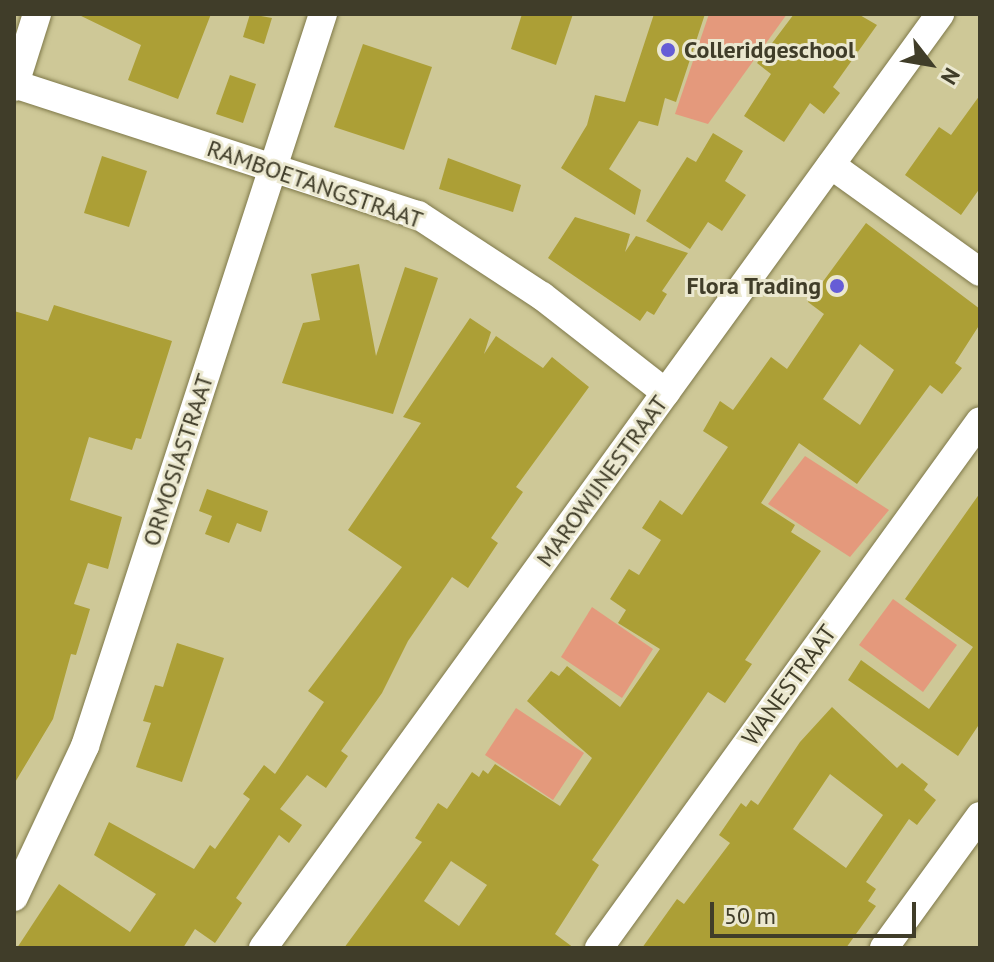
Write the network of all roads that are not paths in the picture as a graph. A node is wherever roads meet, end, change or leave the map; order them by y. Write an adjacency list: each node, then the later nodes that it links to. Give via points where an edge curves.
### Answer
1 (37, 14): 4 (street)
2 (323, 14): 6 (street, ORMOSIASTRAAT)
3 (940, 14): 5 (street, MAROWIJNESTRAAT)
4 (14, 85): 6 (street, RAMBOETANGSTRAAT)
5 (831, 165): 7 (street); 8 (street, MAROWIJNESTRAAT)
6 (273, 168): 8 (street, RAMBOETANGSTRAAT, via 418,215 542,296); 11 (street, ORMOSIASTRAAT, via 85,746)
7 (980, 272)
8 (666, 393): 12 (street, MAROWIJNESTRAAT)
9 (980, 421): 13 (street, WANESTRAAT)
10 (980, 816): 14 (street)
11 (14, 897)
12 (263, 948)
13 (599, 948)
14 (884, 948)

